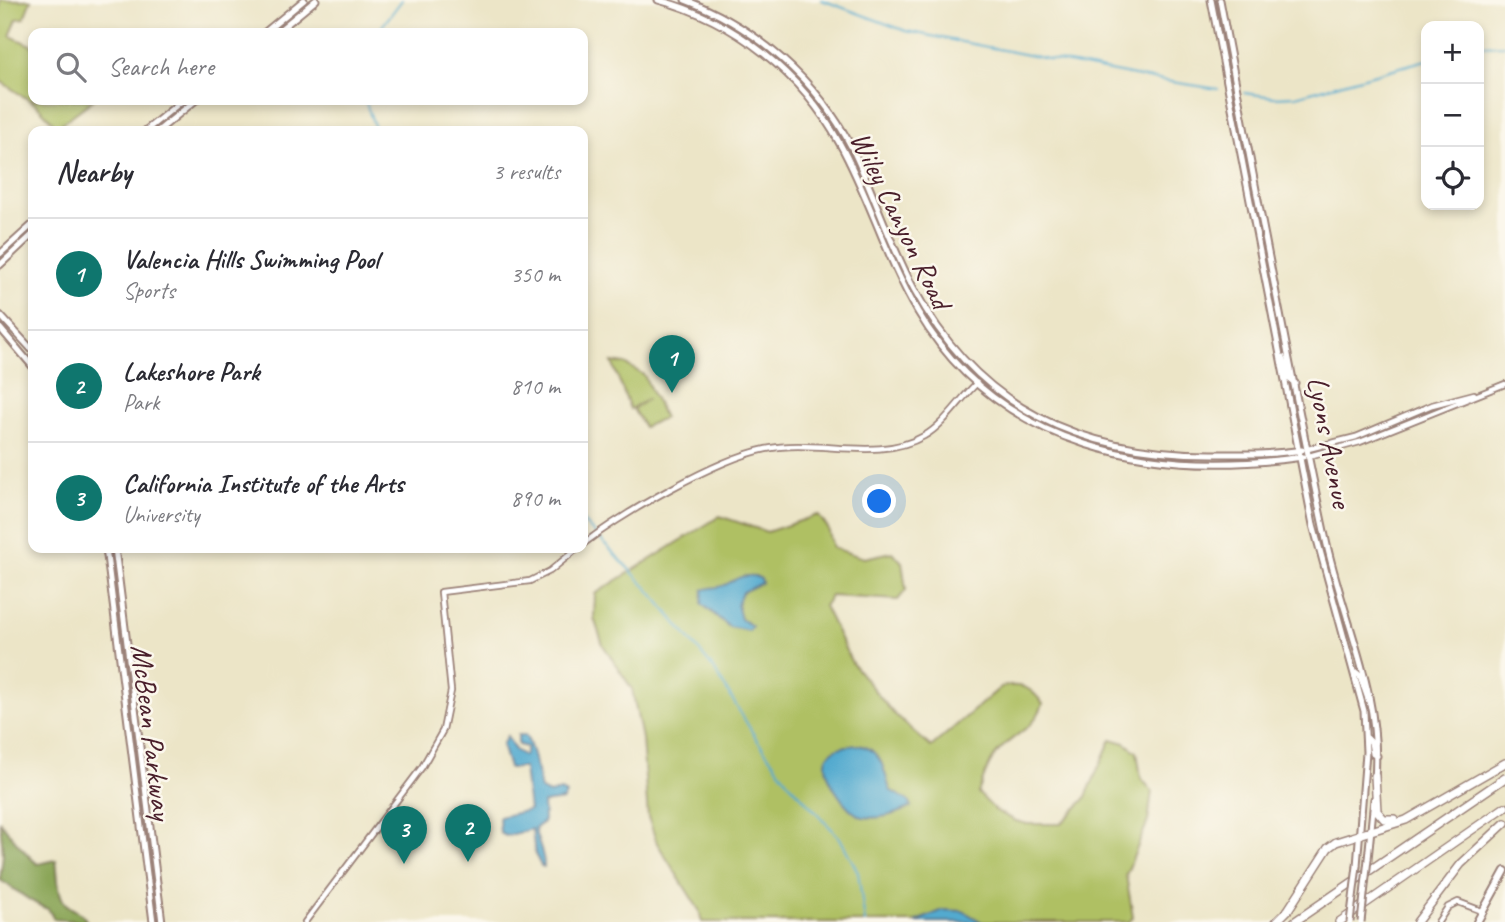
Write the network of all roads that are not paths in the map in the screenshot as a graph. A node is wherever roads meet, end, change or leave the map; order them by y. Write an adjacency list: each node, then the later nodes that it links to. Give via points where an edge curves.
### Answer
1 (304, 0): 7 (main road)
2 (316, 0): 8 (main road)
3 (658, 0): 22 (main road, Wiley Canyon Road, via 728,29 762,51 800,87 840,143 918,311)
4 (685, 0): 33 (main road, Wiley Canyon Road, via 767,46 822,102 851,147 926,311 951,345 1000,393 1069,432 1129,449 1177,454)
5 (1211, 0): 20 (main road, Lyons Avenue)
6 (1220, 0): 23 (main road, Lyons Avenue)
7 (270, 28)
8 (282, 28)
9 (177, 105): 11 (main road)
10 (190, 105): 12 (main road)
11 (151, 126)
12 (164, 126)
13 (28, 229): 15 (main road)
14 (28, 239): 16 (main road)
15 (0, 254)
16 (0, 265)
17 (0, 315): 19 (main road)
18 (0, 328): 21 (main road)
19 (28, 346)
20 (1279, 351): 23 (main road, via 1289,379); 33 (main road, Lyons Avenue)
21 (28, 361)
22 (976, 383): 35 (main road, Wiley Canyon Road, via 1034,424 1103,451 1167,462); 36 (street, via 938,425 912,441 878,448 789,446 751,452 684,483)
23 (1295, 383): 32 (main road, Lyons Avenue)
24 (1505, 384): 25 (street, Wiley Canyon Road)
25 (1474, 394): 26 (street, Wiley Canyon Road); 28 (street, Wiley Canyon Road)
26 (1454, 398): 27 (street, Wiley Canyon Road); 28 (street)
27 (1440, 402): 29 (street); 30 (street, Wiley Canyon Road)
28 (1455, 404): 29 (street, Wiley Canyon Road)
29 (1442, 409): 31 (street, Wiley Canyon Road)
30 (1406, 415): 31 (street); 32 (street, Wiley Canyon Road, via 1356,437)
31 (1409, 421): 34 (street, Wiley Canyon Road, via 1360,442)
32 (1308, 449): 33 (main road, Wiley Canyon Road); 34 (main road, Lyons Avenue)
33 (1299, 450): 35 (main road, Lyons Avenue)
34 (1309, 456): 35 (main road, Wiley Canyon Road); 41 (main road, Lyons Avenue, via 1327,547)
35 (1301, 458): 40 (main road, Lyons Avenue, via 1321,561)
36 (588, 541)
37 (107, 553): 56 (main road, McBean Parkway)
38 (116, 553): 55 (main road, McBean Parkway)
39 (572, 553): 60 (street, via 530,581 441,592 451,691 446,723 422,767)
40 (1355, 672): 41 (main road); 42 (main road, Lyons Avenue)
41 (1373, 710): 43 (main road, Lyons Avenue)
42 (1364, 711): 43 (main road, via 1370,714); 44 (main road, Lyons Avenue)
43 (1376, 736): 45 (main road, Lyons Avenue)
44 (1367, 738): 45 (main road); 53 (main road, Lyons Avenue)
45 (1377, 756): 47 (main road, Lyons Avenue)
46 (1505, 763): 49 (highway)
47 (1376, 776): 49 (highway, via 1377,811 1384,819); 52 (main road, Lyons Avenue)
48 (1505, 778): 62 (highway)
49 (1434, 804): 52 (highway, via 1406,820)
50 (1505, 807): 63 (highway)
51 (1505, 823): 66 (highway, via 1461,864)
52 (1371, 829): 53 (highway); 65 (main road, Lyons Avenue, bridge)
53 (1360, 832): 61 (highway, via 1328,848); 64 (main road, Lyons Avenue, bridge)
54 (1505, 871): 57 (main road)
55 (158, 892): 56 (main road); 59 (main road, McBean Parkway)
56 (149, 894): 58 (main road, McBean Parkway)
57 (1482, 911): 67 (street, via 1465,902 1454,903); 68 (main road)
58 (153, 922)
59 (162, 922)
60 (305, 922)
61 (1276, 922)
62 (1294, 922)
63 (1339, 922)
64 (1350, 922)
65 (1361, 922)
66 (1417, 922)
67 (1438, 922)
68 (1477, 922)

